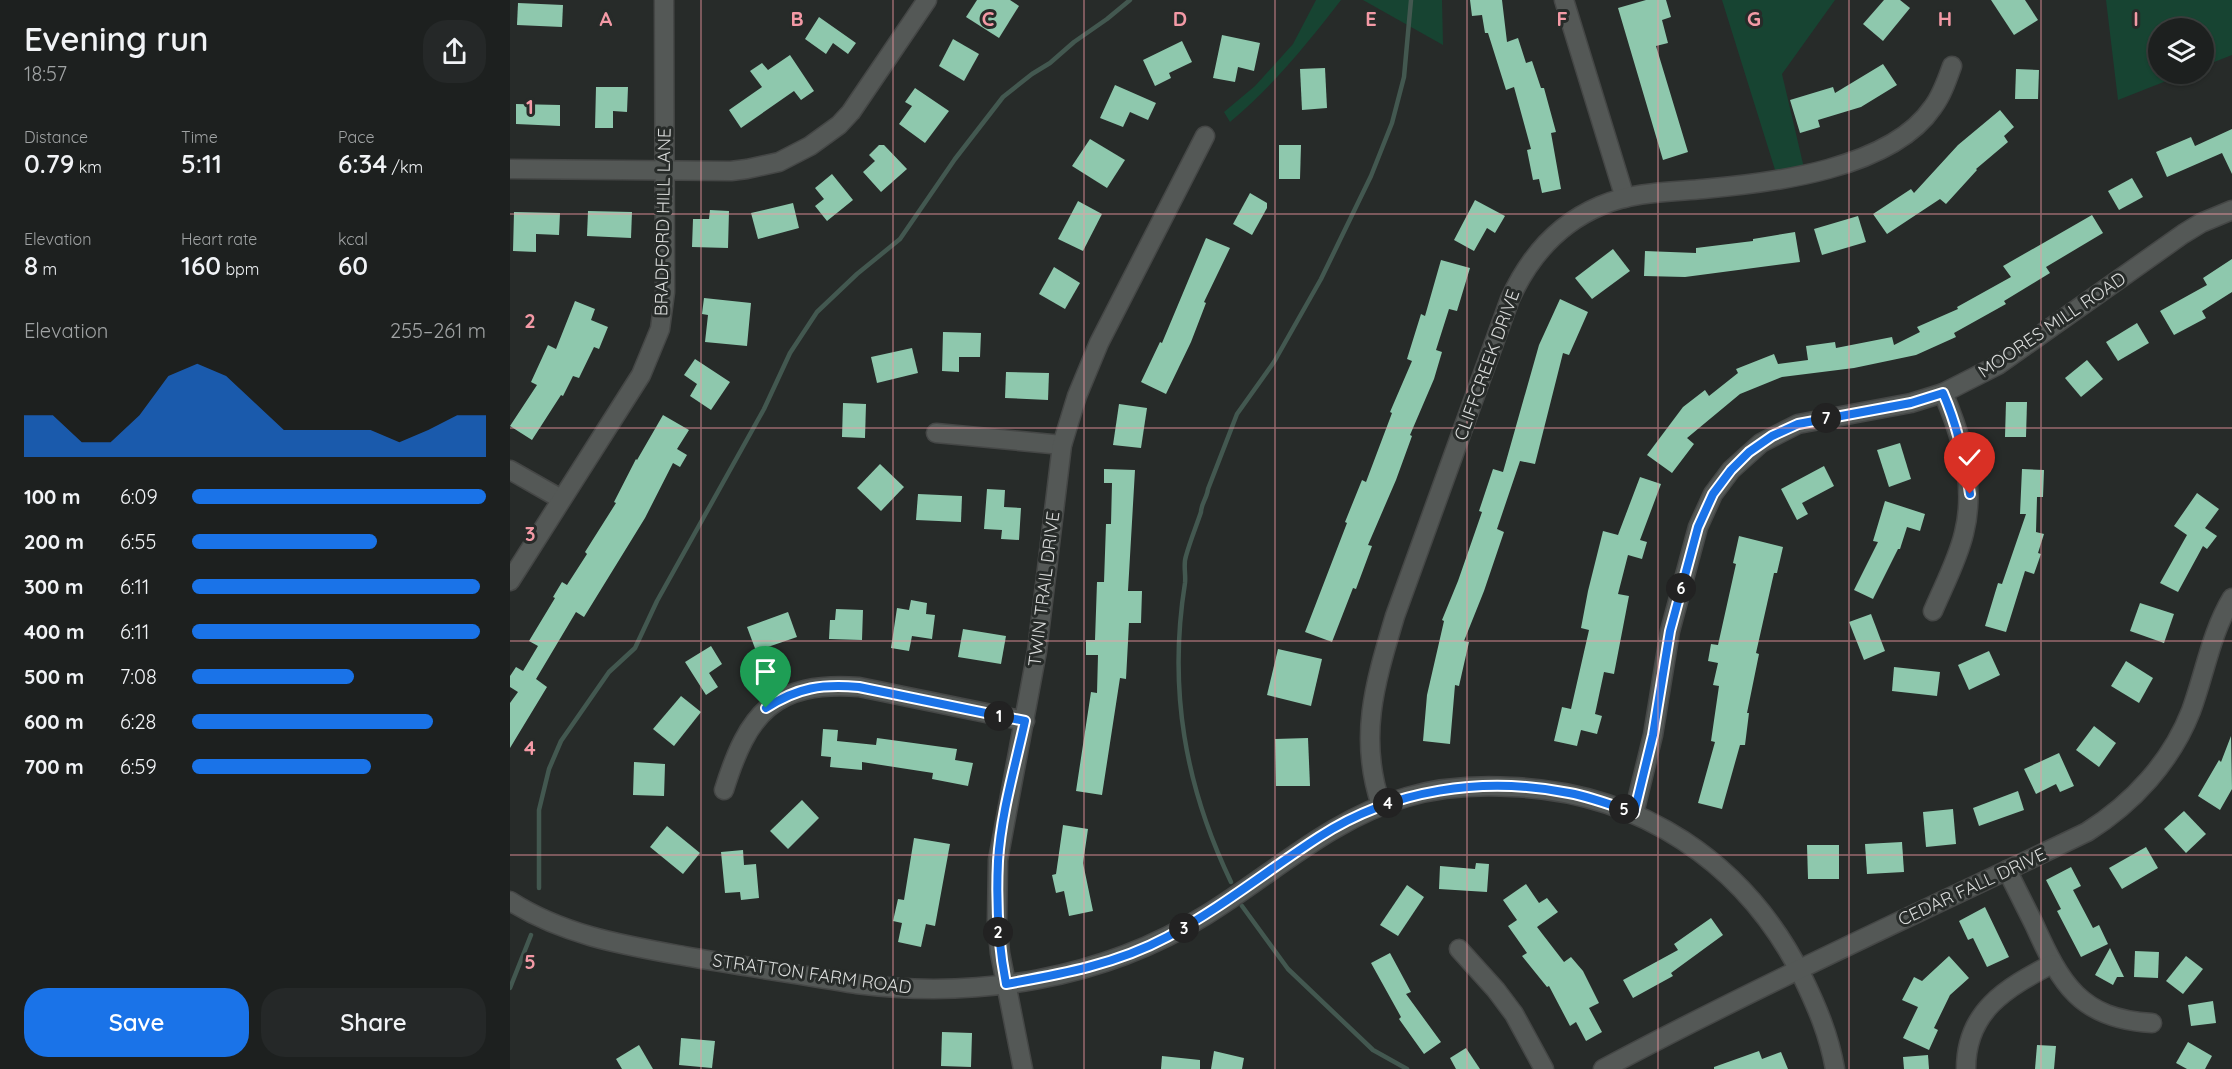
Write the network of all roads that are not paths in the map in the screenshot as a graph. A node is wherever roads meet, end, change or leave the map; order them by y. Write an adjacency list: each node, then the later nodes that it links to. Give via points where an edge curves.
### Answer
1 (664, 0): 7 (street, BRADFORD HILL LANE)
2 (927, 0): 7 (street, via 851,112 810,146 779,162 747,169)
3 (1564, 0): 8 (street)
4 (1952, 66): 8 (street, CLIFFCREEK DRIVE, via 1941,95 1920,122 1903,136 1868,154 1813,173 1770,182)
5 (1205, 136): 12 (street, TWIN TRAIL DRIVE, via 1099,343)
6 (510, 169): 7 (street)
7 (665, 170): 14 (street, BRADFORD HILL LANE, via 664,292 656,342 641,375)
8 (1625, 198): 20 (street, CLIFFCREEK DRIVE, via 1599,206 1562,228 1536,253 1510,299 1380,667 1369,728 1369,754)
9 (2232, 210): 10 (street, MOORES MILL ROAD, via 2183,234 1998,365)
10 (1943, 393): 17 (street, via 1966,465 1970,494 1962,542); 21 (street, MOORES MILL ROAD, via 1911,403 1798,424 1749,452 1713,494 1698,527 1670,631 1653,735)
11 (936, 433): 12 (street)
12 (1062, 446): 18 (street, TWIN TRAIL DRIVE)
13 (510, 470): 14 (street)
14 (561, 500): 15 (street, BRADFORD HILL LANE)
15 (510, 581)
16 (2232, 598): 22 (street, CEDAR FALL DRIVE, via 2212,638 2180,735 2146,784 2101,823)
17 (1933, 611)
18 (1025, 721): 19 (street, via 859,687 810,687 781,698 756,719 742,742); 27 (street, TWIN TRAIL DRIVE, via 998,860 997,921)
19 (724, 790)
20 (1381, 805): 21 (street, STRATTON FARM ROAD, via 1443,789 1526,787 1568,792); 27 (street, STRATTON FARM ROAD, via 1321,836 1207,915 1165,938 1096,965)
21 (1634, 813): 26 (street, STRATTON FARM ROAD, via 1687,843 1722,870 1760,909)
22 (2007, 870): 25 (street); 26 (street, CEDAR FALL DRIVE)
23 (510, 901): 27 (street, STRATTON FARM ROAD, via 582,935 699,959 895,988 934,990)
24 (1459, 949): 30 (street, via 1514,1014)
25 (2052, 964): 28 (street, via 2086,1004 2125,1019); 33 (street, via 2012,985 1983,1013 1969,1045)
26 (1799, 970): 31 (street, CEDAR FALL DRIVE); 32 (street, STRATTON FARM ROAD, via 1829,1037)
27 (1006, 984): 29 (street, TWIN TRAIL DRIVE)
28 (2152, 1023)
29 (1023, 1069)
30 (1544, 1069)
31 (1603, 1069)
32 (1835, 1069)
33 (1966, 1069)

